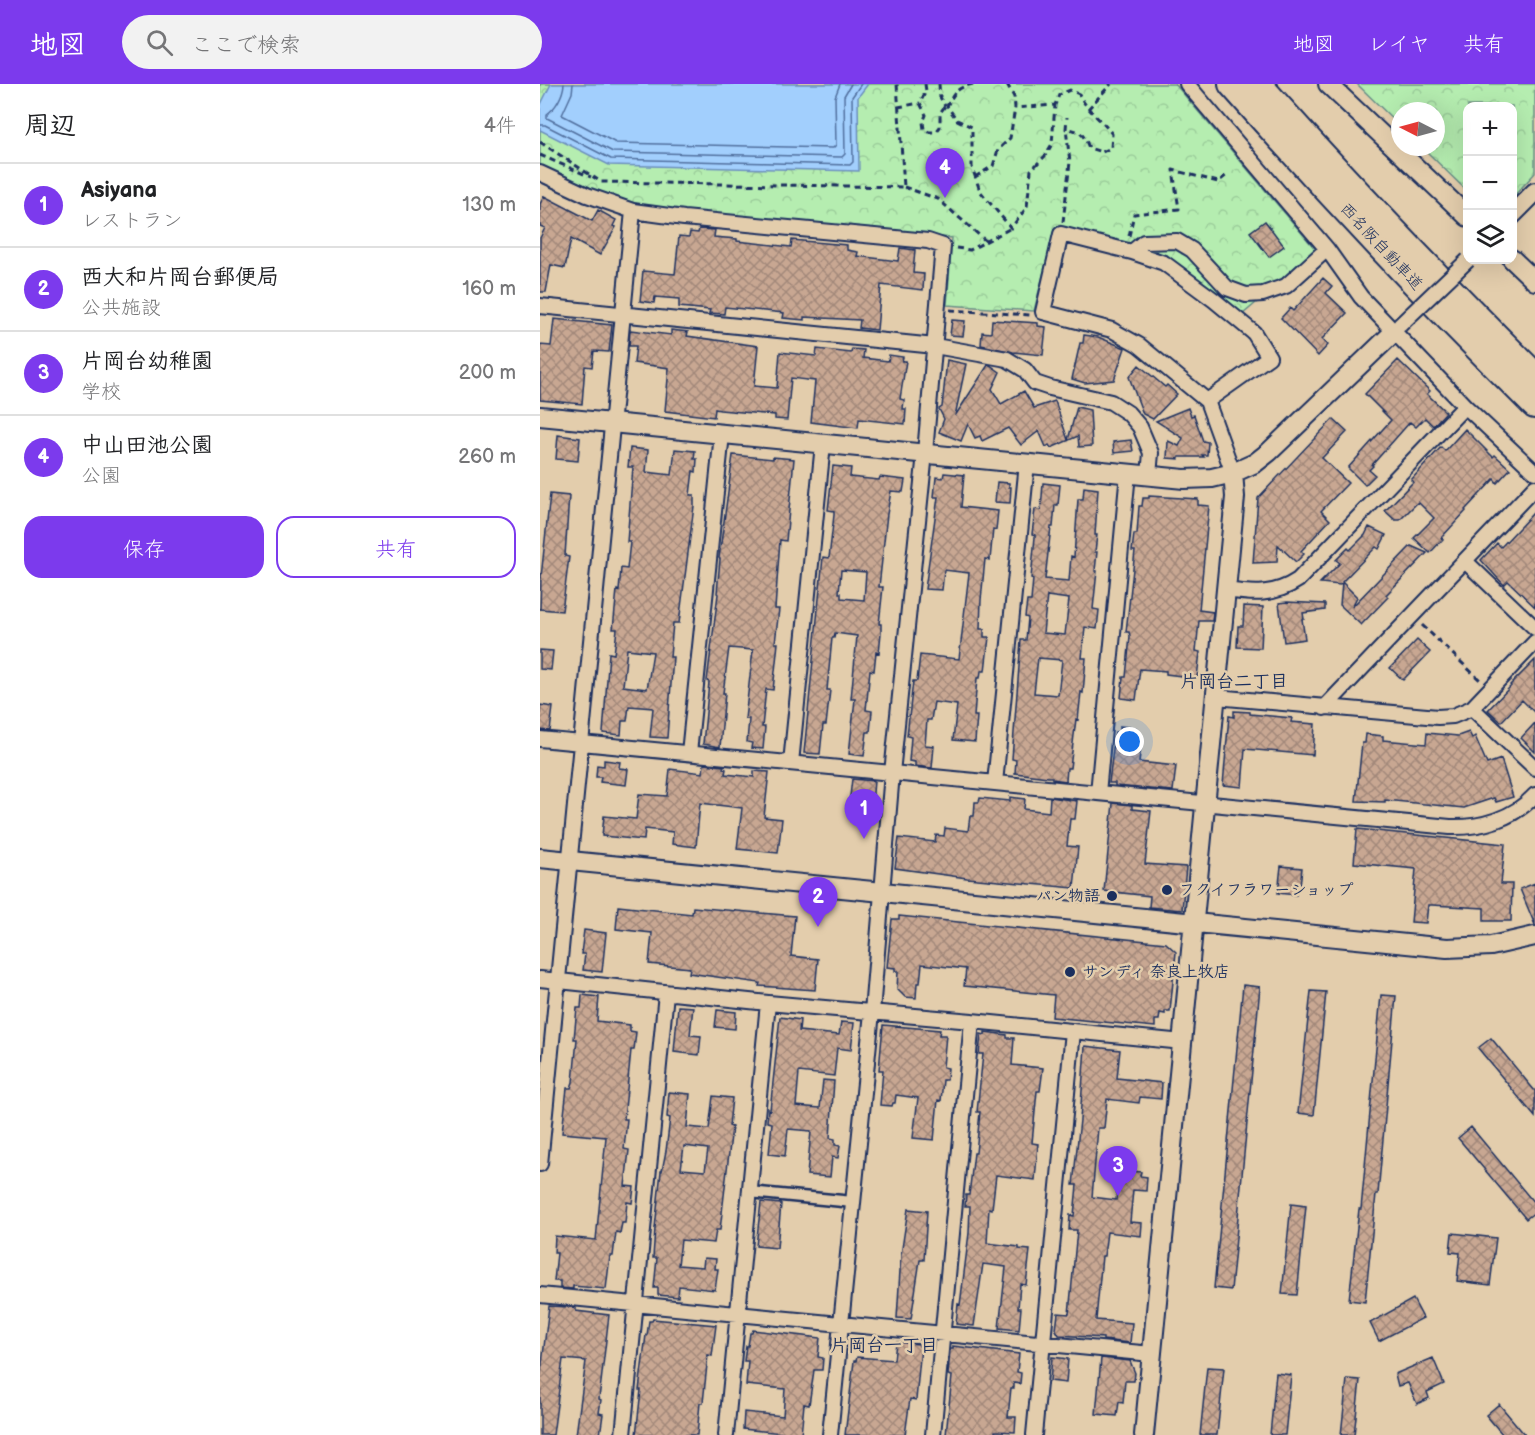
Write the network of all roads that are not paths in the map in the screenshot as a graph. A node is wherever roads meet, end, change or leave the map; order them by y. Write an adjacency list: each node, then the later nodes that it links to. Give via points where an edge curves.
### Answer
1 (1187, 84): 10 (street)
2 (1232, 84): 21 (highway, 西名阪自動車道, via 1445,315)
3 (1258, 84): 19 (highway, 西名阪自動車道)
4 (1328, 84): 9 (street)
5 (540, 173): 8 (street)
6 (1535, 192): 7 (street)
7 (1517, 210)
8 (633, 211): 16 (street); 18 (street, via 928,241 944,246)
9 (1463, 213)
10 (1328, 249): 11 (street, via 1286,286 1246,295 1227,288 1192,250 1177,241 1144,242); 17 (street, via 1361,297)
11 (1129, 251): 20 (street, via 1164,262 1254,333 1269,357); 20 (street, via 1061,234 1043,312 1112,330 1139,345)
12 (1463, 264): 17 (street, bridge)
13 (1517, 264): 14 (street)
14 (1535, 281)
15 (540, 306): 16 (street)
16 (624, 314): 18 (street); 24 (street)
17 (1397, 328): 22 (street); 31 (street, via 1269,452)
18 (935, 346): 27 (street); 32 (street, via 1007,359 1025,370 1035,383 1111,402 1140,427 1151,453)
19 (1535, 376)
20 (1207, 401): 31 (street)
21 (1535, 405)
22 (1465, 406): 29 (street); 35 (street, via 1298,580 1270,592)
23 (540, 416): 24 (street)
24 (612, 422): 25 (street); 42 (street)
25 (722, 434): 26 (street); 43 (street)
26 (824, 444): 27 (street); 44 (street)
27 (925, 453): 28 (street); 46 (street)
28 (1027, 463): 30 (street); 47 (street)
29 (1535, 472)
30 (1128, 473): 32 (street); 48 (street)
31 (1233, 473): 32 (street, via 1196,480); 35 (street, via 1235,497)
32 (1149, 475)
33 (1535, 488): 34 (street)
34 (1465, 561): 36 (street); 39 (street)
35 (1226, 590): 38 (street)
36 (1535, 628)
37 (1535, 642): 40 (street)
38 (1216, 697): 39 (street); 50 (street)
39 (1324, 708): 40 (street, via 1438,717)
40 (1472, 708): 45 (street)
41 (540, 739): 42 (street)
42 (581, 743): 43 (street); 52 (street)
43 (689, 753): 44 (street)
44 (791, 763): 46 (street)
45 (1535, 768)
46 (892, 773): 47 (street); 53 (street)
47 (995, 783): 48 (street)
48 (1098, 793): 50 (street)
49 (1535, 795): 50 (street, via 1510,814 1487,825 1467,828)
50 (1206, 804): 54 (street)
51 (540, 858): 52 (street)
52 (570, 861): 53 (street); 57 (street)
53 (882, 893): 54 (street); 60 (street)
54 (1194, 922): 55 (street, via 1447,948 1491,946); 63 (street)
55 (1535, 936)
56 (540, 979): 57 (street)
57 (558, 981): 58 (street); 64 (street)
58 (666, 993): 59 (street); 68 (street)
59 (768, 1004): 60 (street); 65 (street)
60 (872, 1012): 61 (street); 66 (street)
61 (972, 1021): 62 (street); 71 (street)
62 (1073, 1031): 63 (street); 72 (street)
63 (1183, 1042): 73 (street)
64 (540, 1164)
65 (749, 1192): 66 (street); 69 (street)
66 (854, 1202): 70 (street)
67 (540, 1296): 68 (street)
68 (636, 1304): 69 (street); 74 (street)
69 (738, 1314): 70 (street); 75 (street)
70 (842, 1324): 71 (street); 76 (street)
71 (942, 1333): 72 (street); 77 (street)
72 (1044, 1343): 73 (street); 78 (street)
73 (1152, 1354): 79 (street)
74 (623, 1435)
75 (726, 1435)
76 (830, 1435)
77 (933, 1435)
78 (1034, 1435)
79 (1144, 1435)

